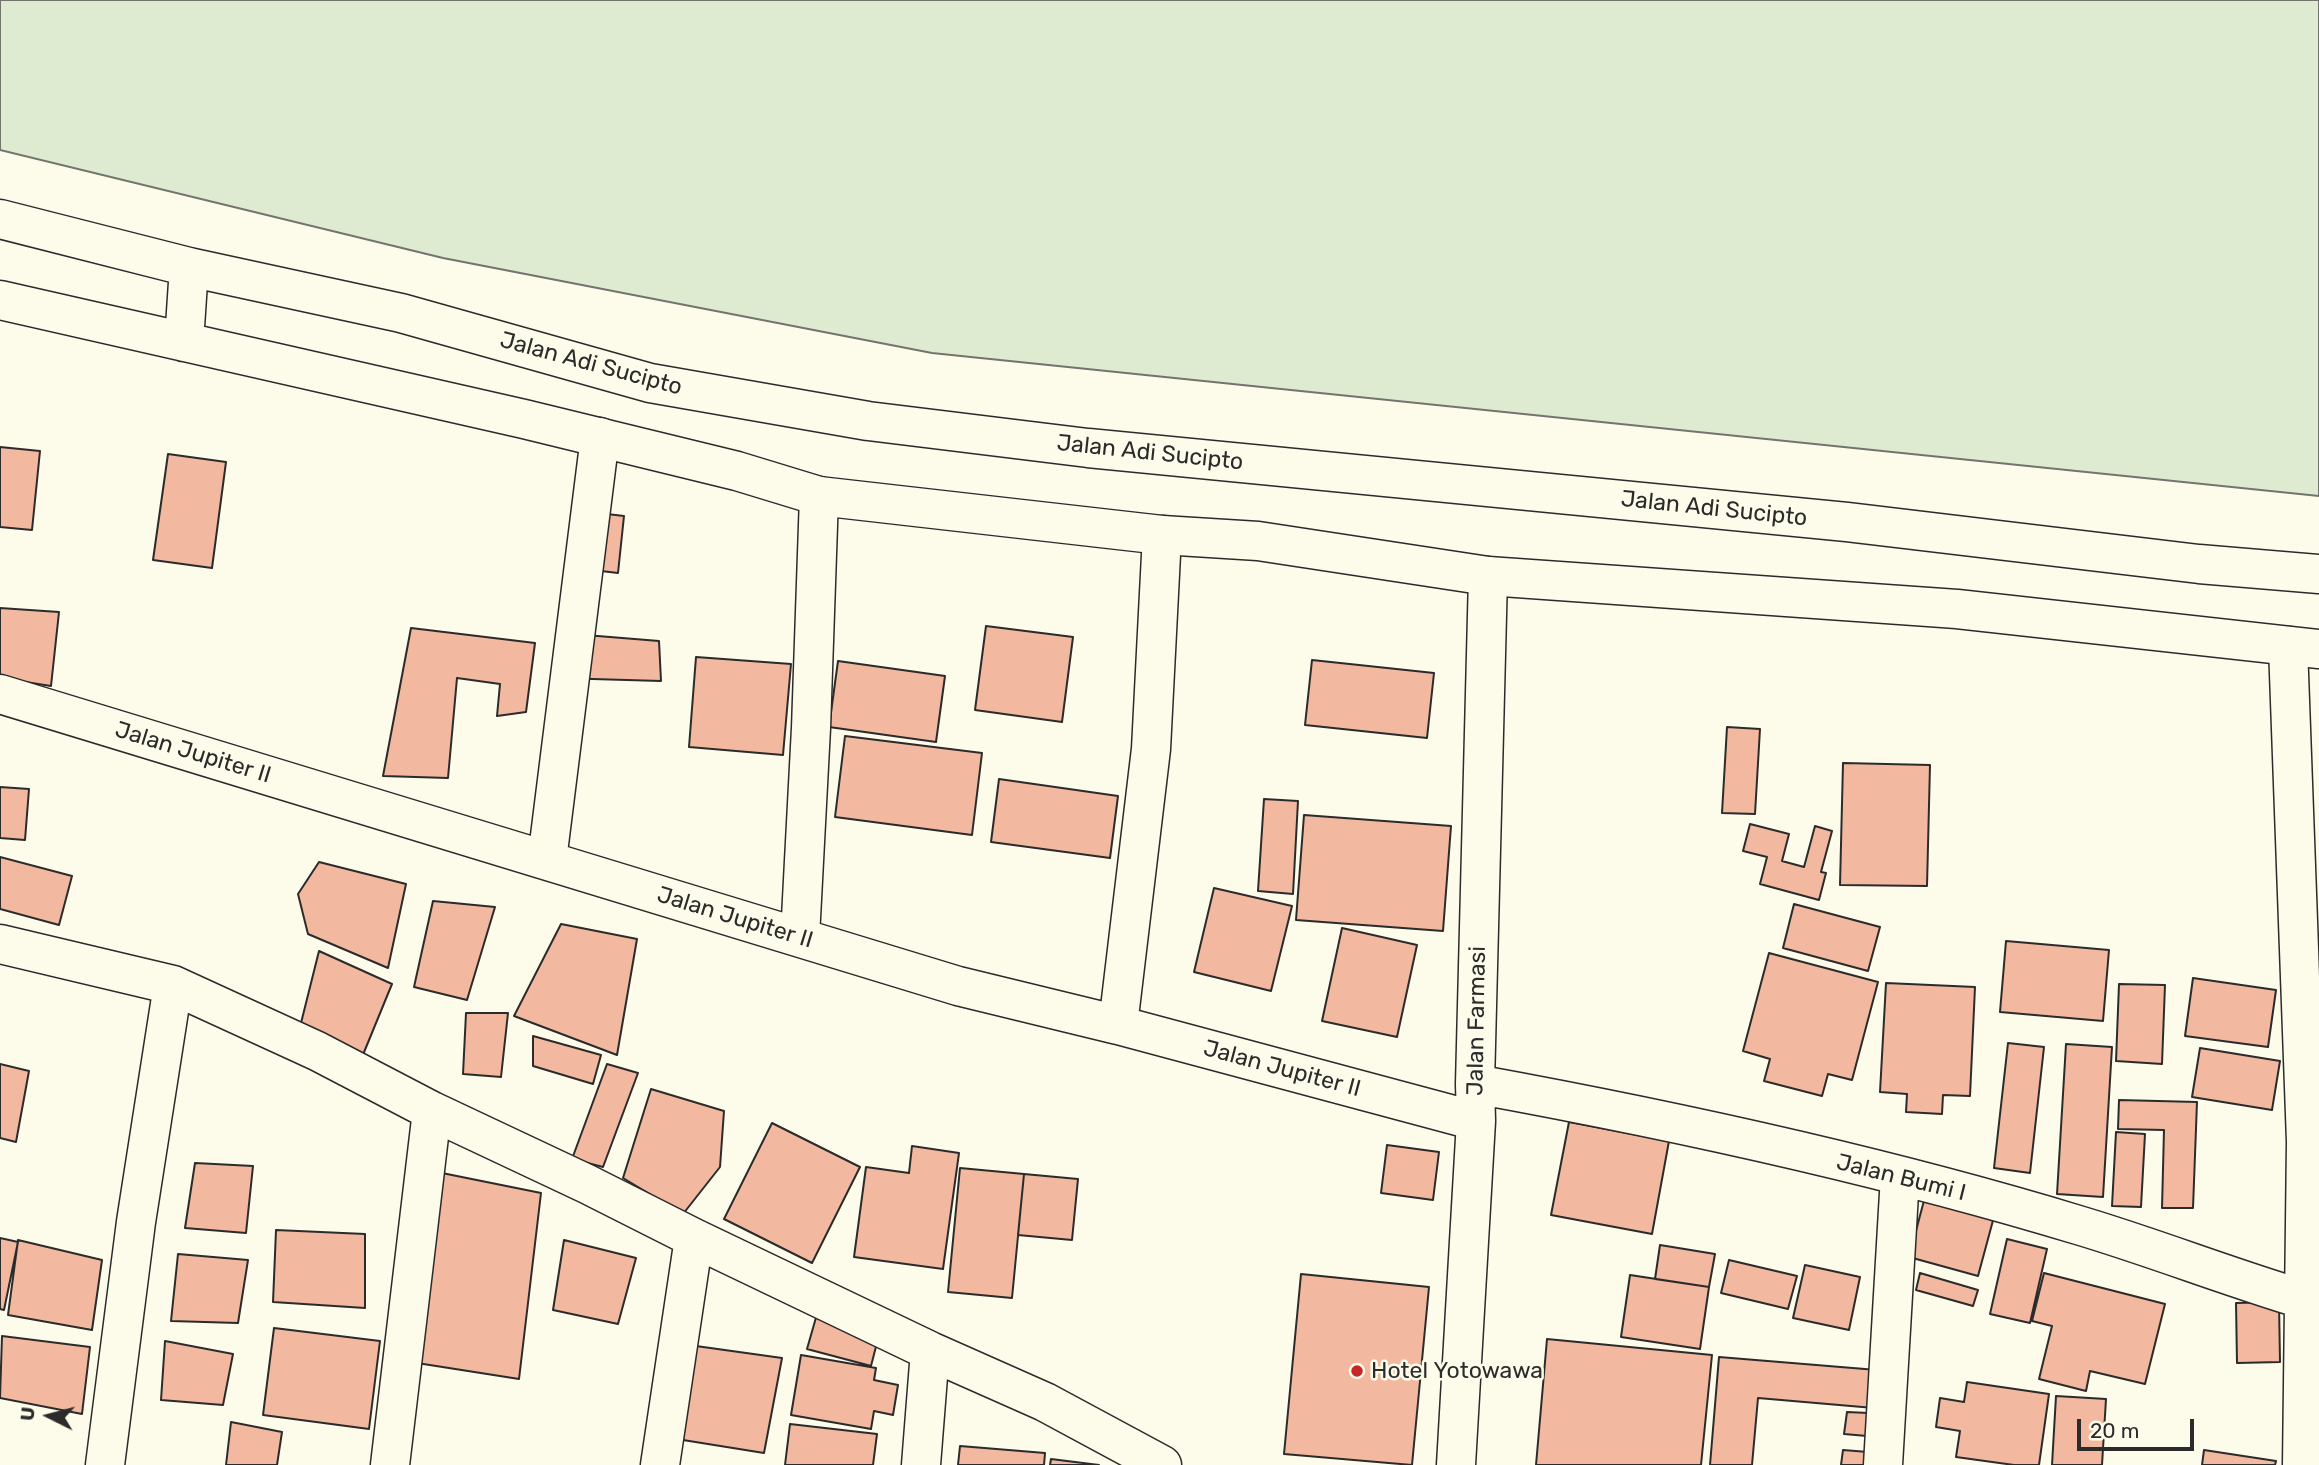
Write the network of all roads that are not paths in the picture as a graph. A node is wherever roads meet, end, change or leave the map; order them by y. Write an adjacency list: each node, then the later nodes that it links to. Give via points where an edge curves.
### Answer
1 (0, 219): 2 (main road, Jalan Adi Sucipto)
2 (189, 267): 4 (main road); 8 (main road, Jalan Adi Sucipto, via 401,313 650,383 868,421 1088,448 1847,522)
3 (0, 300): 4 (main road)
4 (184, 342): 5 (main road)
5 (600, 437): 6 (main road); 12 (main road)
6 (819, 496): 7 (main road); 13 (main road)
7 (1162, 535): 9 (main road, via 1258,541); 16 (main road, via 1151,750)
8 (2319, 574)
9 (1488, 576): 10 (main road, via 1956,610); 17 (main road, Jalan Farmasi)
10 (2303, 647): 19 (main road)
11 (0, 694): 12 (main road, Jalan Jupiter II)
12 (547, 860): 13 (main road, Jalan Jupiter II)
13 (800, 937): 16 (main road, Jalan Jupiter II, via 958,986)
14 (0, 944): 15 (main road)
15 (173, 985): 18 (main road, via 317,1051); 24 (main road)
16 (1118, 1025): 17 (main road, Jalan Jupiter II)
17 (1476, 1103): 20 (main road, Jalan Bumi I, via 1620,1111); 29 (main road, Jalan Farmasi)
18 (432, 1111): 21 (main road); 25 (main road)
19 (2312, 1143): 22 (main road)
20 (1900, 1176): 22 (main road, Jalan Bumi I, via 2078,1225); 30 (main road)
21 (694, 1238): 23 (main road); 26 (main road)
22 (2311, 1302): 31 (main road)
23 (930, 1351): 27 (main road); 28 (main road, via 1045,1402)
24 (105, 1465)
25 (390, 1465)
26 (660, 1465)
27 (921, 1465)
28 (1162, 1465)
29 (1456, 1465)
30 (1884, 1465)
31 (2302, 1465)

